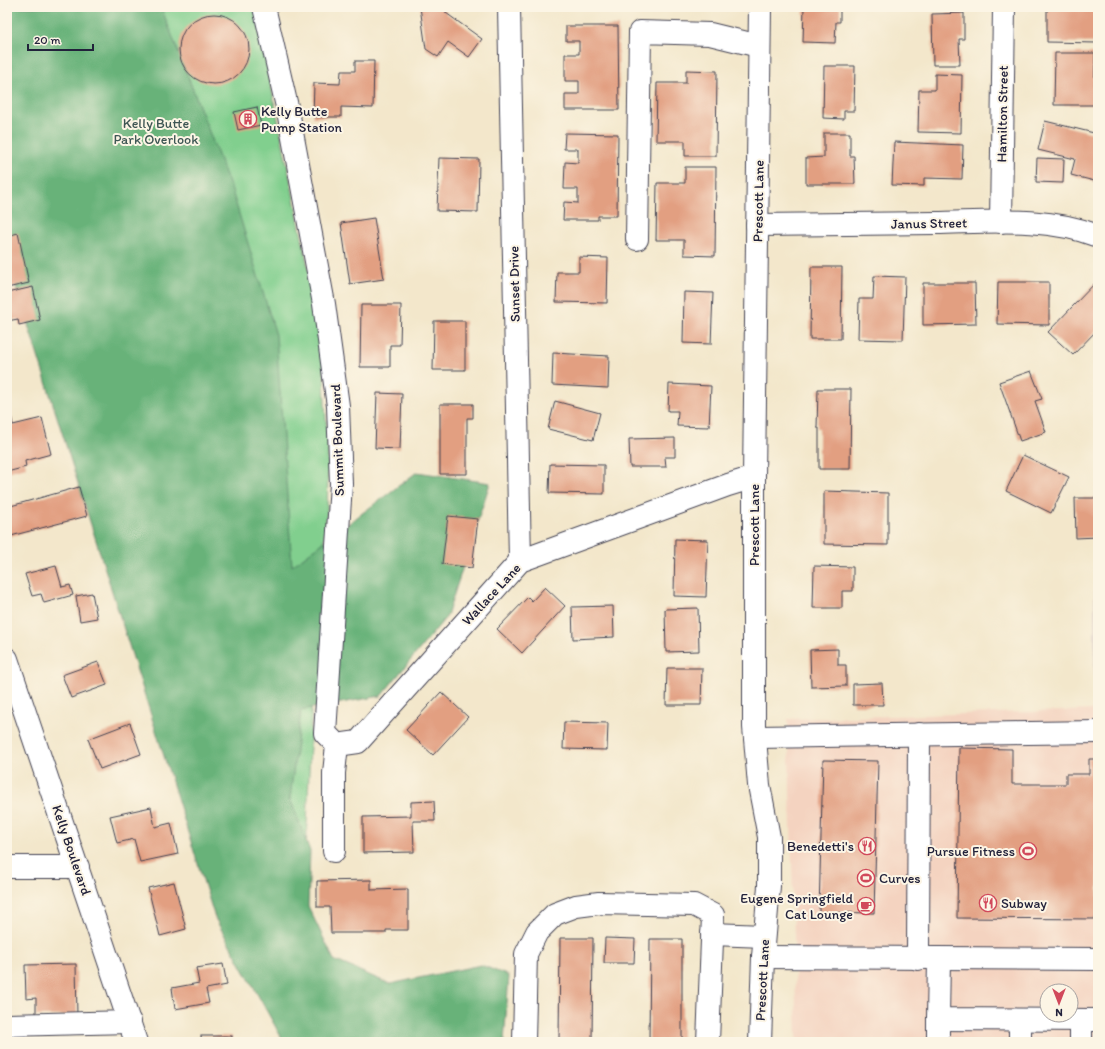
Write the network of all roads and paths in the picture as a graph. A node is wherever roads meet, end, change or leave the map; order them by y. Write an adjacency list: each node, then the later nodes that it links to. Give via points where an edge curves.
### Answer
1 (264, 7): 16 (street, Summit Boulevard, via 288,111 307,212 324,304 338,406 341,484 325,733)
2 (509, 7): 11 (street, Sunset Drive)
3 (760, 7): 5 (street, Prescott Lane)
4 (1004, 7): 6 (street, Hamilton Street)
5 (759, 46): 7 (street, Prescott Lane); 9 (street, via 710,34 640,32)
6 (1001, 222): 7 (street, Janus Street); 8 (street, Janus Street, via 1048,223 1084,230)
7 (757, 225): 10 (street, Prescott Lane)
8 (1098, 236)
9 (637, 239)
10 (754, 477): 11 (street, Wallace Lane); 15 (street, Prescott Lane)
11 (520, 561): 16 (street, Wallace Lane, via 358,742)
12 (7, 659): 19 (street, Kelly Boulevard)
13 (1098, 732): 14 (street)
14 (919, 734): 15 (street); 22 (street)
15 (755, 737): 21 (street, Prescott Lane, via 759,785 769,837 769,886)
16 (337, 745): 17 (street, via 334,773)
17 (334, 851)
18 (7, 867): 19 (street)
19 (78, 867): 29 (street, Kelly Boulevard)
20 (712, 934): 21 (street); 30 (street, via 712,915 694,905 599,903 576,906 555,914 537,932 526,954); 31 (street)
21 (764, 946): 22 (street); 32 (street, Prescott Lane)
22 (918, 959): 23 (street)
23 (939, 959): 24 (street); 25 (street)
24 (1098, 959)
25 (938, 1019): 26 (street); 33 (street)
26 (1020, 1020): 27 (street); 34 (street)
27 (1089, 1020): 35 (street)
28 (7, 1025): 29 (street)
29 (133, 1032)
30 (524, 1042)
31 (708, 1042)
32 (760, 1042)
33 (938, 1042)
34 (1020, 1042)
35 (1080, 1042)

